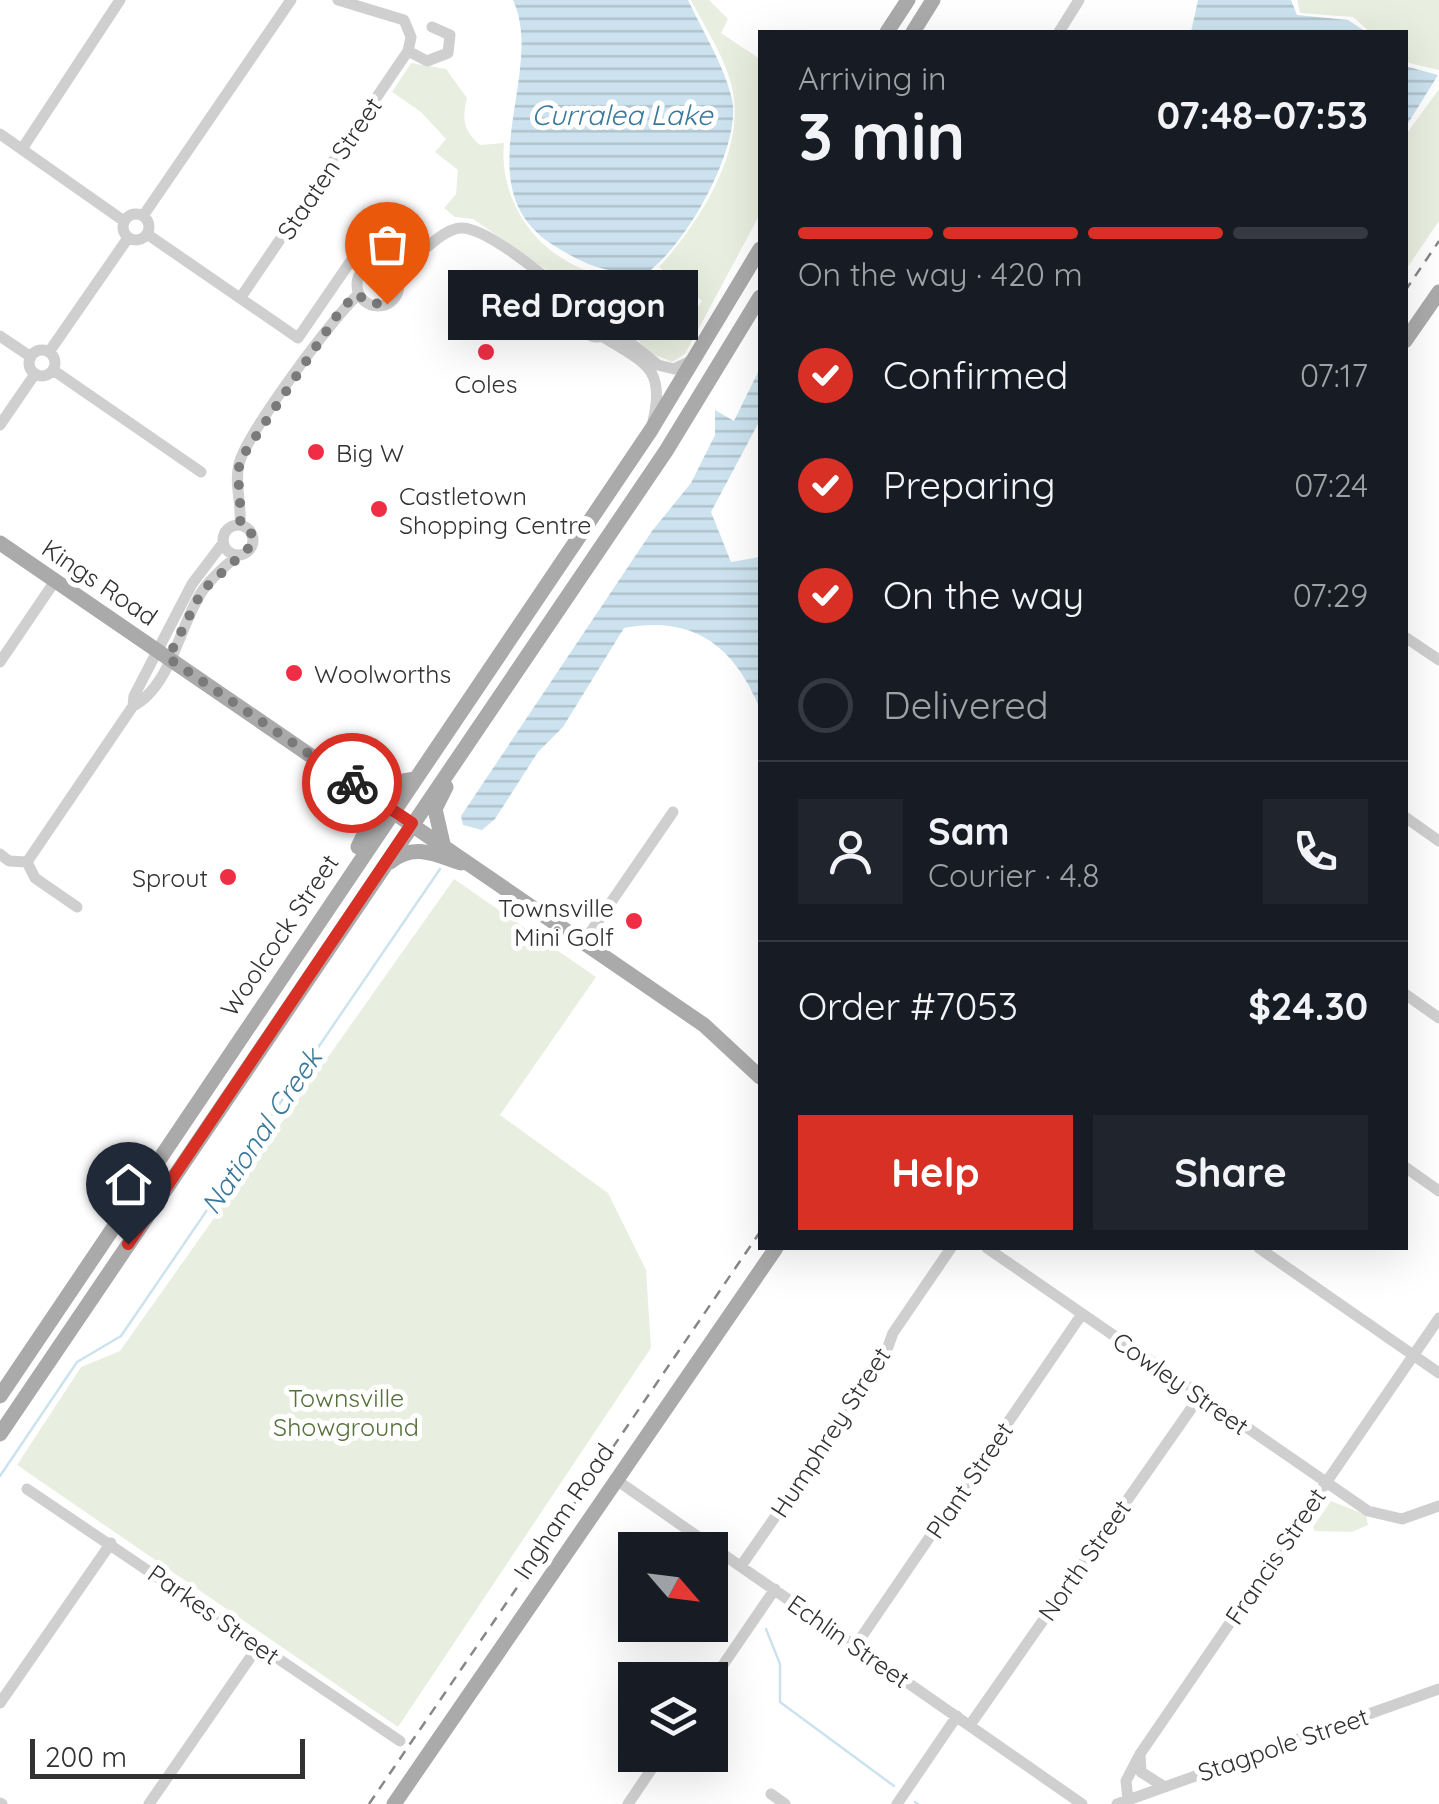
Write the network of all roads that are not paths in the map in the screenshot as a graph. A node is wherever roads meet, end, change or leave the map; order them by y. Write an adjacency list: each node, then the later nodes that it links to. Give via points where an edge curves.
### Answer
1 (120, 0): 13 (street)
2 (291, 0): 14 (street)
3 (338, 0): 11 (street, Staaten Street, via 396,16 411,36)
4 (908, 0): 8 (main road)
5 (934, 0): 9 (main road)
6 (1079, 0): 10 (street)
7 (432, 27): 11 (street, via 450,35 448,53 427,61)
8 (888, 30)
9 (914, 30)
10 (1059, 30)
11 (408, 51): 23 (street, Staaten Street)
12 (0, 134): 13 (street)
13 (22, 149): 15 (street)
14 (143, 216): 15 (street); 16 (street)
15 (124, 221): 17 (street)
16 (147, 234): 17 (street); 23 (street)
17 (128, 238): 29 (street)
18 (372, 244): 23 (street, via 357,252 298,338)
19 (758, 252): 31 (main road, Woolcock Street)
20 (395, 272): 22 (street, via 382,265 366,268); 22 (street, via 398,292 387,304 367,303); 25 (street, via 458,228 479,233)
21 (1439, 292): 28 (main road)
22 (358, 294): 37 (street, via 313,347 240,460)
23 (241, 298)
24 (758, 300): 46 (main road, Woolcock Street, via 666,451)
25 (585, 312): 26 (street, via 590,336); 26 (street, via 604,309 611,316)
26 (606, 331): 31 (street, via 658,365 674,369); 35 (street, via 657,380)
27 (0, 336): 30 (street)
28 (1408, 336)
29 (49, 352): 30 (street); 32 (street)
30 (30, 357): 33 (street)
31 (696, 358): 35 (main road, Woolcock Street)
32 (53, 370): 33 (street); 36 (street)
33 (35, 374): 34 (street)
34 (0, 426)
35 (651, 430): 48 (main road, Woolcock Street)
36 (200, 472)
37 (240, 525): 38 (street, via 227,530); 40 (street, via 253,544)
38 (223, 543): 40 (street); 43 (street, via 192,584)
39 (0, 544): 41 (main road, Kings Road)
40 (237, 556): 43 (street, via 202,591)
41 (55, 581): 43 (main road, Kings Road); 45 (street)
42 (1408, 638): 44 (street)
43 (163, 655): 47 (main road, Kings Road); 57 (street, via 143,701 133,706)
44 (1439, 660)
45 (0, 662)
46 (488, 711): 53 (main road, Woolcock Street); 55 (main road, via 437,804)
47 (308, 753): 48 (main road, via 398,784); 49 (main road, Kings Road)
48 (415, 780): 50 (main road, Woolcock Street)
49 (364, 791): 50 (main road, Kings Road); 64 (main road, via 370,816 364,838 274,972)
50 (394, 811): 53 (main road, Kings Road); 64 (main road, Woolcock Street)
51 (673, 812): 61 (street)
52 (1408, 819): 54 (street)
53 (412, 823): 55 (main road, Kings Road); 58 (main road, Woolcock Street)
54 (1439, 841)
55 (444, 844): 59 (main road, Kings Road)
56 (0, 854): 57 (street)
57 (27, 862): 60 (street, via 35,878)
58 (385, 866): 59 (main road, via 420,850); 78 (main road, Woolcock Street)
59 (479, 870): 61 (main road, Kings Road)
60 (77, 907)
61 (584, 943): 65 (main road, Kings Road, via 704,1025)
62 (1408, 996): 63 (street)
63 (1439, 1018)
64 (245, 1029): 76 (main road, Woolcock Street)
65 (758, 1074)
66 (1408, 1169): 67 (street)
67 (1439, 1191)
68 (775, 1250): 79 (main road, Ingham Road)
69 (951, 1250): 84 (street, Humphrey Street, via 893,1333 882,1363)
70 (989, 1250): 72 (street, Cowley Street)
71 (1262, 1250): 74 (street)
72 (1082, 1314): 77 (street, Cowley Street); 87 (street, Plant Street)
73 (1439, 1318): 74 (street, Francis Street)
74 (1413, 1356): 75 (street); 80 (street, Francis Street)
75 (1439, 1374)
76 (0, 1396)
77 (1200, 1396): 80 (street, Cowley Street); 92 (street, North Street)
78 (0, 1434)
79 (615, 1479): 84 (street, Echlin Street); 100 (main road, Ingham Road)
80 (1326, 1482): 82 (street, Cowley Street, via 1377,1516 1402,1519); 94 (street, Francis Street)
81 (27, 1489): 83 (street, Parkes Street)
82 (1439, 1506)
83 (111, 1543): 86 (street, Parkes Street); 90 (street)
84 (741, 1566): 85 (street, Echlin Street)
85 (775, 1589): 87 (street, Echlin Street); 88 (street)
86 (259, 1645): 93 (street, Parkes Street); 99 (street)
87 (856, 1646): 91 (street, Echlin Street)
88 (725, 1662)
89 (1439, 1689): 96 (street, Stagpole Street)
90 (0, 1703)
91 (957, 1716): 92 (street, Echlin Street); 103 (street)
92 (970, 1725): 104 (street, Echlin Street)
93 (400, 1741)
94 (1140, 1754): 96 (street, via 1141,1772); 98 (street, Francis Street)
95 (650, 1772): 101 (street)
96 (1164, 1786): 98 (street, Stagpole Street)
97 (770, 1794): 102 (street)
98 (1122, 1802)
99 (149, 1804)
100 (395, 1804)
101 (628, 1804)
102 (785, 1804)
103 (897, 1804)
104 (1082, 1804)

